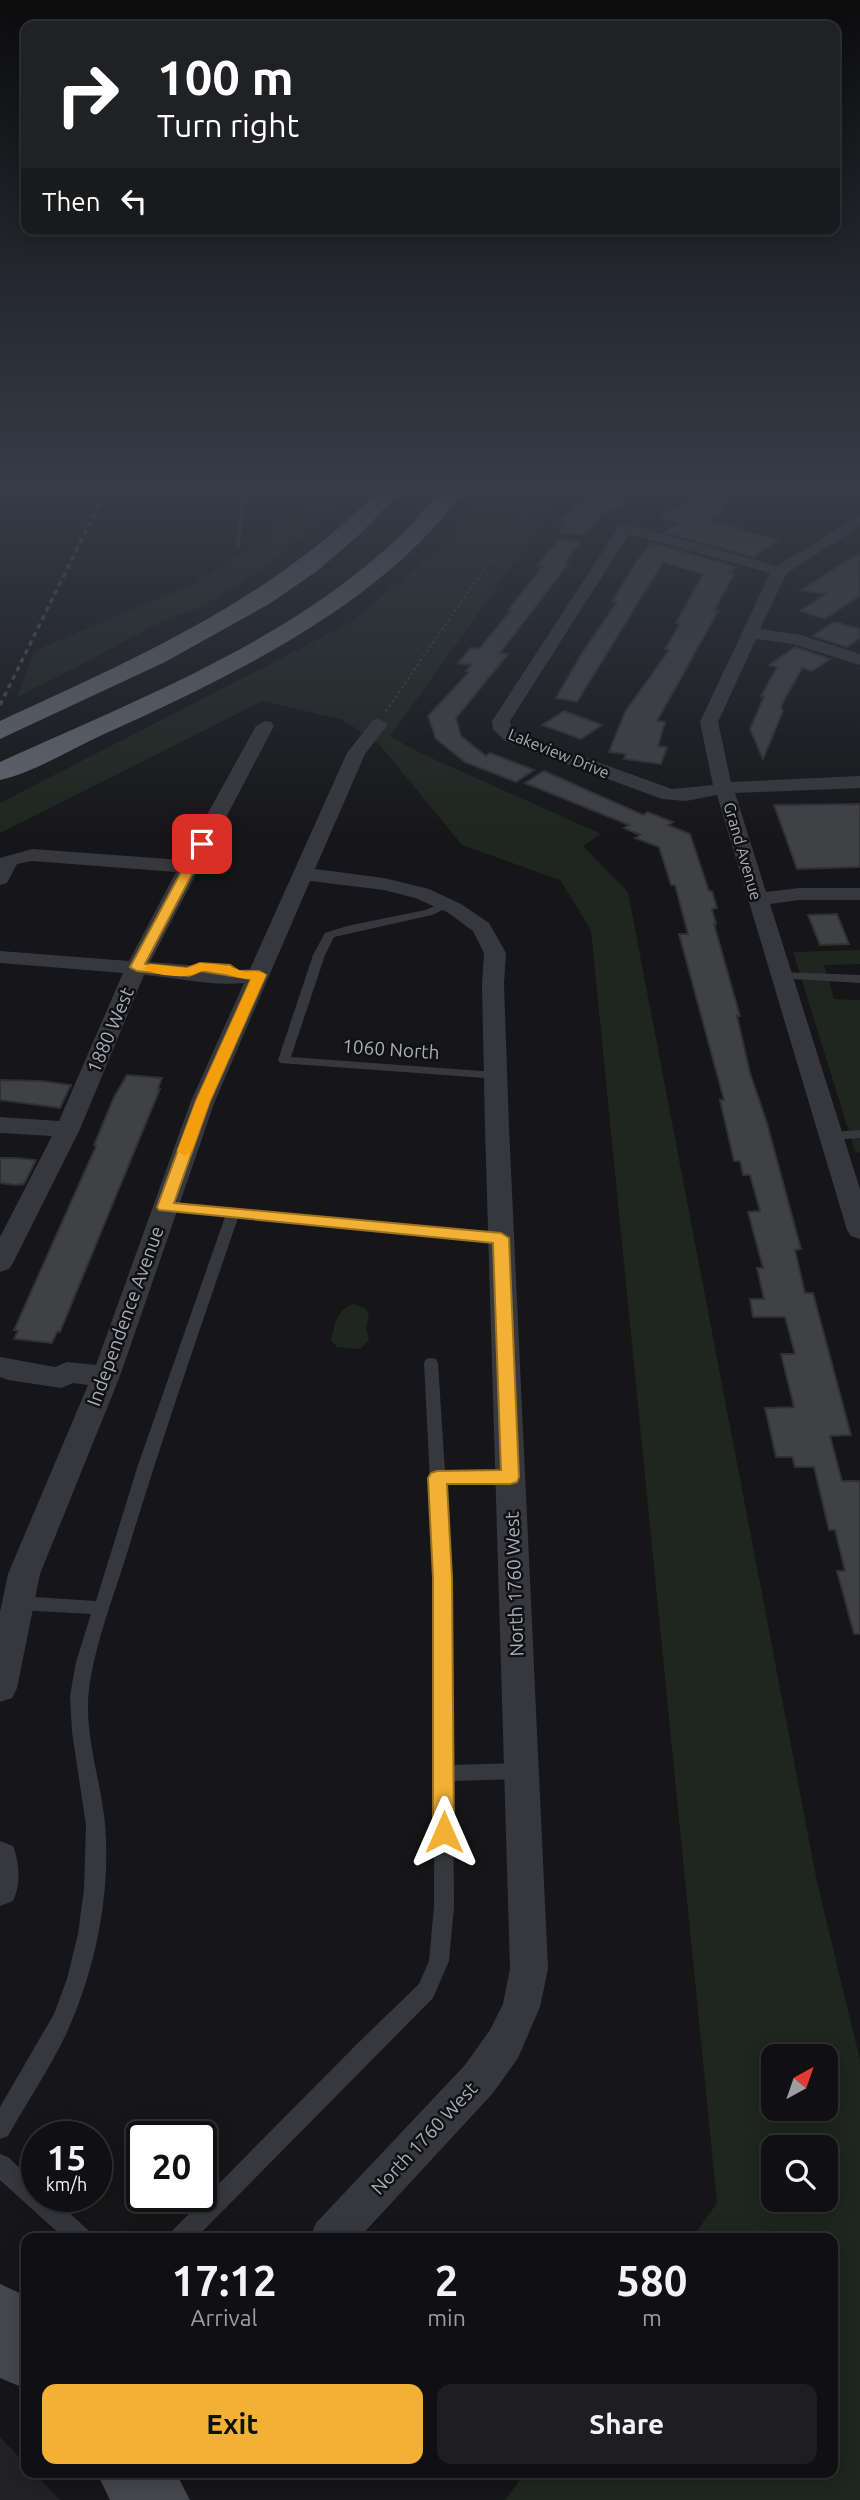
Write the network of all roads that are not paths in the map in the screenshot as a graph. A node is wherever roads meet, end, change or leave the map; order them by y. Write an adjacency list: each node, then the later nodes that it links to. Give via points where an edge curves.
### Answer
1 (245, 607): 9 (highway, via 167,651)
2 (322, 607): 10 (highway, via 207,673)
3 (574, 607): 12 (street, Lakeview Drive, via 501,721 502,729 511,737 662,794 688,796)
4 (763, 607): 5 (street, Grand Avenue)
5 (752, 633): 6 (street, via 795,639); 12 (street, Grand Avenue, via 709,722)
6 (860, 660)
7 (379, 724): 14 (street, Independence Avenue, via 356,753)
8 (265, 726): 13 (street, 1880 West)
9 (0, 731)
10 (0, 772)
11 (860, 782): 12 (street)
12 (724, 788): 17 (street, Grand Avenue)
13 (190, 867): 15 (street, via 32,855 9,860); 20 (street, 1880 West)
14 (302, 874): 18 (street, North 1760 West, via 384,884); 21 (street, Independence Avenue)
15 (0, 879)
16 (860, 894): 17 (street)
17 (757, 898): 22 (street, Grand Avenue)
18 (447, 904): 24 (street, North 1760 West, via 482,928 495,953); 24 (lane, 1060 North, via 400,920 337,931 324,941 285,1060)
19 (0, 957): 20 (street)
20 (137, 967): 21 (street, via 195,976); 26 (street, 1880 West)
21 (247, 975): 29 (street, Independence Avenue)
22 (781, 976): 23 (lane); 28 (street, Grand Avenue)
23 (860, 979)
24 (495, 1076): 32 (street, North 1760 West)
25 (0, 1125): 26 (street)
26 (68, 1129): 33 (street, 1880 West)
27 (860, 1134): 28 (lane)
28 (831, 1136): 31 (street, Grand Avenue)
29 (164, 1207): 30 (lane); 36 (street, Independence Avenue)
30 (233, 1213): 32 (lane); 40 (lane)
31 (860, 1230)
32 (501, 1238): 37 (street, North 1760 West)
33 (0, 1263)
34 (431, 1363): 38 (lane)
35 (7, 1367): 36 (street, via 18,1373 61,1378 67,1372)
36 (106, 1376): 39 (street, Independence Avenue, via 24,1574)
37 (510, 1477): 38 (lane); 42 (street, North 1760 West)
38 (437, 1478): 43 (lane, via 443,1578)
39 (18, 1603): 40 (lane); 41 (street, Independence Avenue)
40 (102, 1608): 46 (lane, via 79,1696 96,1843 85,1947 60,2023)
41 (0, 1688)
42 (522, 1771): 43 (lane); 50 (street, North 1760 West, via 529,1969 521,2007 504,2044 479,2079)
43 (443, 1773): 49 (lane, via 444,1907 439,1961 426,1991)
44 (0, 1858): 45 (street)
45 (0, 1889)
46 (0, 2128)
47 (0, 2165): 48 (lane)
48 (75, 2233)
49 (186, 2233)
50 (336, 2233)
51 (136, 2478): 52 (main road)
52 (156, 2500)

